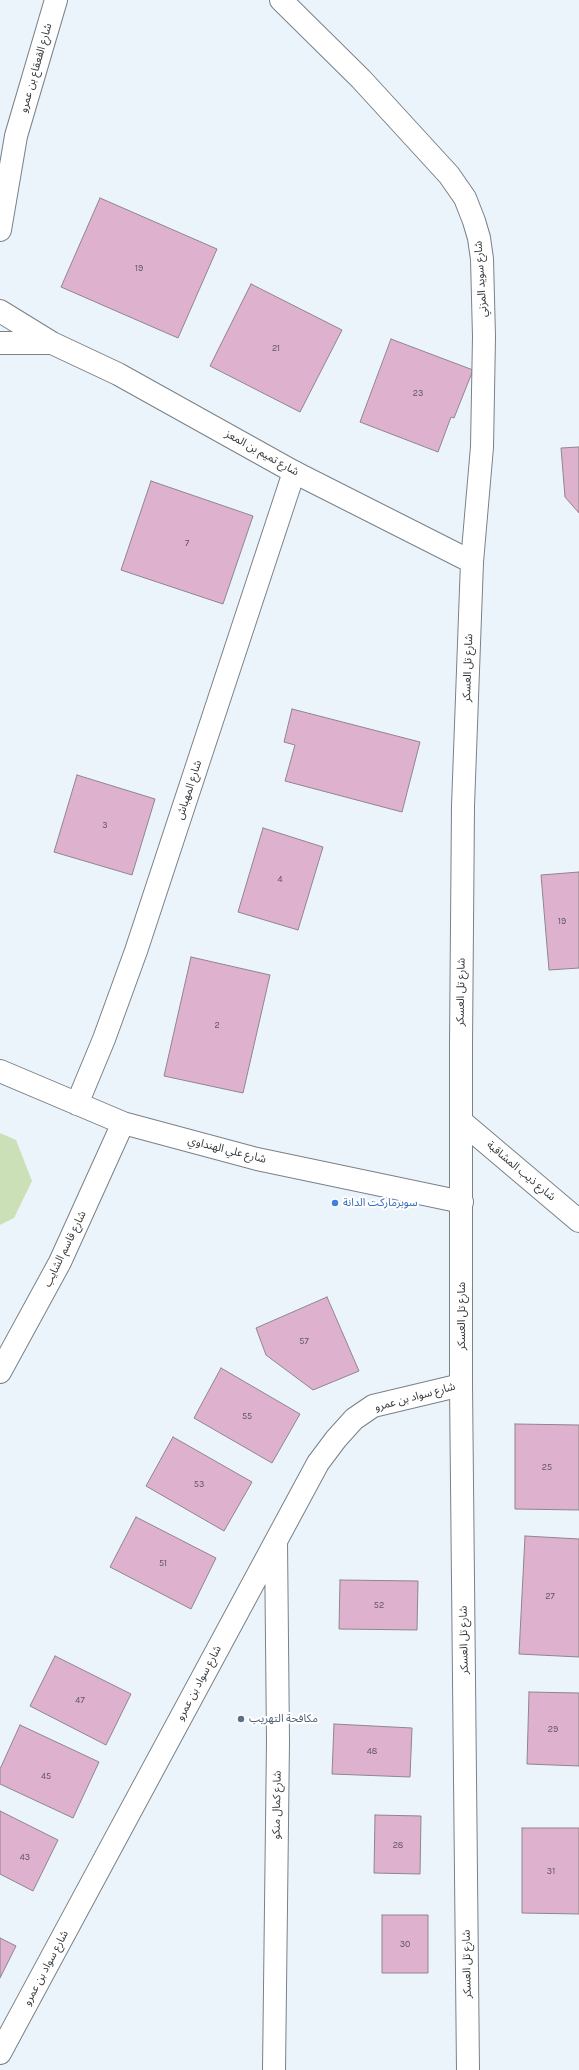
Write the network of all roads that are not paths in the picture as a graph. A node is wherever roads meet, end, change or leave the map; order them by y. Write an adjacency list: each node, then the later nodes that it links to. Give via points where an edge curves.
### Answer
1 (56, 0): 3 (street, شارع القعقاع بن عمرو)
2 (281, 0): 10 (street, شارع سويد المزني, via 361,79 449,174 465,198 474,221 482,259 484,337 482,447)
3 (16, 136): 4 (street, شارع القعقاع بن عمرو); 5 (street, شارع القعقاع بن عمرو)
4 (0, 173)
5 (0, 230)
6 (0, 311): 8 (street, شارع تميم بن المعز)
7 (0, 342): 8 (street, شارع تميم بن المعز)
8 (52, 343): 9 (street, شارع تميم بن المعز, via 118,374)
9 (294, 472): 10 (street, شارع تميم بن المعز); 12 (street, شارع المهباش, via 136,951)
10 (472, 562): 13 (street, شارع تل العسكر, via 463,806)
11 (0, 1071): 12 (street, شارع علي الهنداوي)
12 (77, 1104): 14 (street, شارع علي الهنداوي)
13 (462, 1122): 15 (street, شارع تل العسكر); 16 (street, شارع ذيب المشاقبة)
14 (123, 1123): 15 (street, شارع علي الهنداوي, via 257,1159); 17 (street, شارع قاسم الشايب, via 60,1262)
15 (462, 1202): 18 (street, شارع تل العسكر)
16 (579, 1221)
17 (0, 1372)
18 (461, 1384): 19 (street, شارع سواد بن عمرو, via 373,1406 354,1419 318,1463); 22 (street, شارع تل العسكر)
19 (276, 1540): 20 (street, شارع سواد بن عمرو); 21 (street, شارع كمال منكو, via 278,1741)
20 (0, 2053)
21 (274, 2070)
22 (468, 2070)

